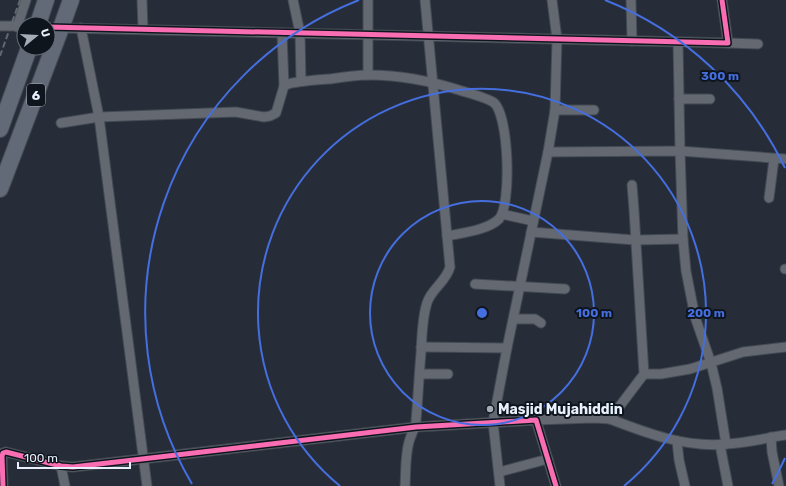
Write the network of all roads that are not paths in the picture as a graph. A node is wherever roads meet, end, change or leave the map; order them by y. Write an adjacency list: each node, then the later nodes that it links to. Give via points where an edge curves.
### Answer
1 (26, 0): 11 (street)
2 (46, 0): 12 (highway)
3 (71, 0): 44 (highway, 6)
4 (142, 0): 17 (street)
5 (292, 0): 19 (street)
6 (368, 0): 20 (street)
7 (425, 0): 21 (street)
8 (552, 0): 22 (street)
9 (631, 0): 23 (street)
10 (722, 0): 25 (street)
11 (23, 16)
12 (41, 16)
13 (0, 26): 14 (street)
14 (16, 26)
15 (65, 28): 16 (street)
16 (82, 28): 17 (street); 36 (street)
17 (143, 29): 18 (street)
18 (282, 33): 19 (street); 31 (street)
19 (300, 33): 20 (street); 29 (street)
20 (368, 35): 21 (street); 28 (street)
21 (428, 36): 22 (street); 30 (street)
22 (556, 39): 23 (street); 34 (street)
23 (632, 41): 24 (street)
24 (678, 42): 25 (street); 32 (street)
25 (728, 43): 26 (street)
26 (758, 44)
27 (26, 56): 38 (highway, 6)
28 (368, 75): 29 (street); 30 (street, via 418,79)
29 (301, 81): 31 (street)
30 (432, 83): 46 (street, via 489,100 498,107 503,123 508,184); 49 (street)
31 (284, 86): 36 (street, via 276,113 270,116 236,112)
32 (679, 99): 33 (street); 39 (street)
33 (710, 100)
34 (555, 110): 35 (street); 40 (street)
35 (594, 110)
36 (99, 117): 37 (street); 72 (street)
37 (61, 123)
38 (0, 129)
39 (680, 151): 40 (street); 41 (street); 50 (street)
40 (548, 152): 47 (street)
41 (774, 159): 42 (street); 45 (street)
42 (786, 159)
43 (632, 185): 51 (street)
44 (0, 189)
45 (769, 198)
46 (502, 214): 47 (street); 49 (street, via 489,225)
47 (534, 221): 48 (street)
48 (531, 232): 51 (street); 53 (street)
49 (447, 236): 57 (street, via 450,268 426,304)
50 (683, 239): 51 (street); 60 (street, via 695,317)
51 (635, 240): 63 (street)
52 (475, 284): 53 (street)
53 (521, 286): 54 (street); 55 (street)
54 (564, 289)
55 (514, 319): 56 (street, via 535,319); 59 (street)
56 (541, 323)
57 (421, 346): 59 (street); 61 (street)
58 (786, 347): 60 (street, via 743,352)
59 (507, 348): 66 (street)
60 (711, 363): 63 (street, via 661,374); 71 (street, via 717,388)
61 (420, 374): 62 (street); 67 (street)
62 (448, 374)
63 (644, 374): 64 (street)
64 (610, 419): 65 (street); 70 (street)
65 (536, 420): 66 (street); 73 (street)
66 (493, 422): 67 (street); 76 (street)
67 (416, 427): 72 (street); 80 (street, via 409,441)
68 (786, 435): 69 (street)
69 (771, 437): 71 (street); 85 (street)
70 (677, 441): 71 (street); 83 (street)
71 (723, 444): 84 (street)
72 (143, 458): 74 (street, via 73,467); 79 (street)
73 (548, 459): 76 (street); 82 (street)
74 (61, 466): 75 (street, via 6,452 3,453); 78 (street)
75 (1, 467): 77 (street)
76 (499, 472): 81 (street)
77 (3, 486)
78 (65, 486)
79 (147, 486)
80 (405, 486)
81 (500, 486)
82 (556, 486)
83 (685, 486)
84 (728, 486)
85 (779, 486)

